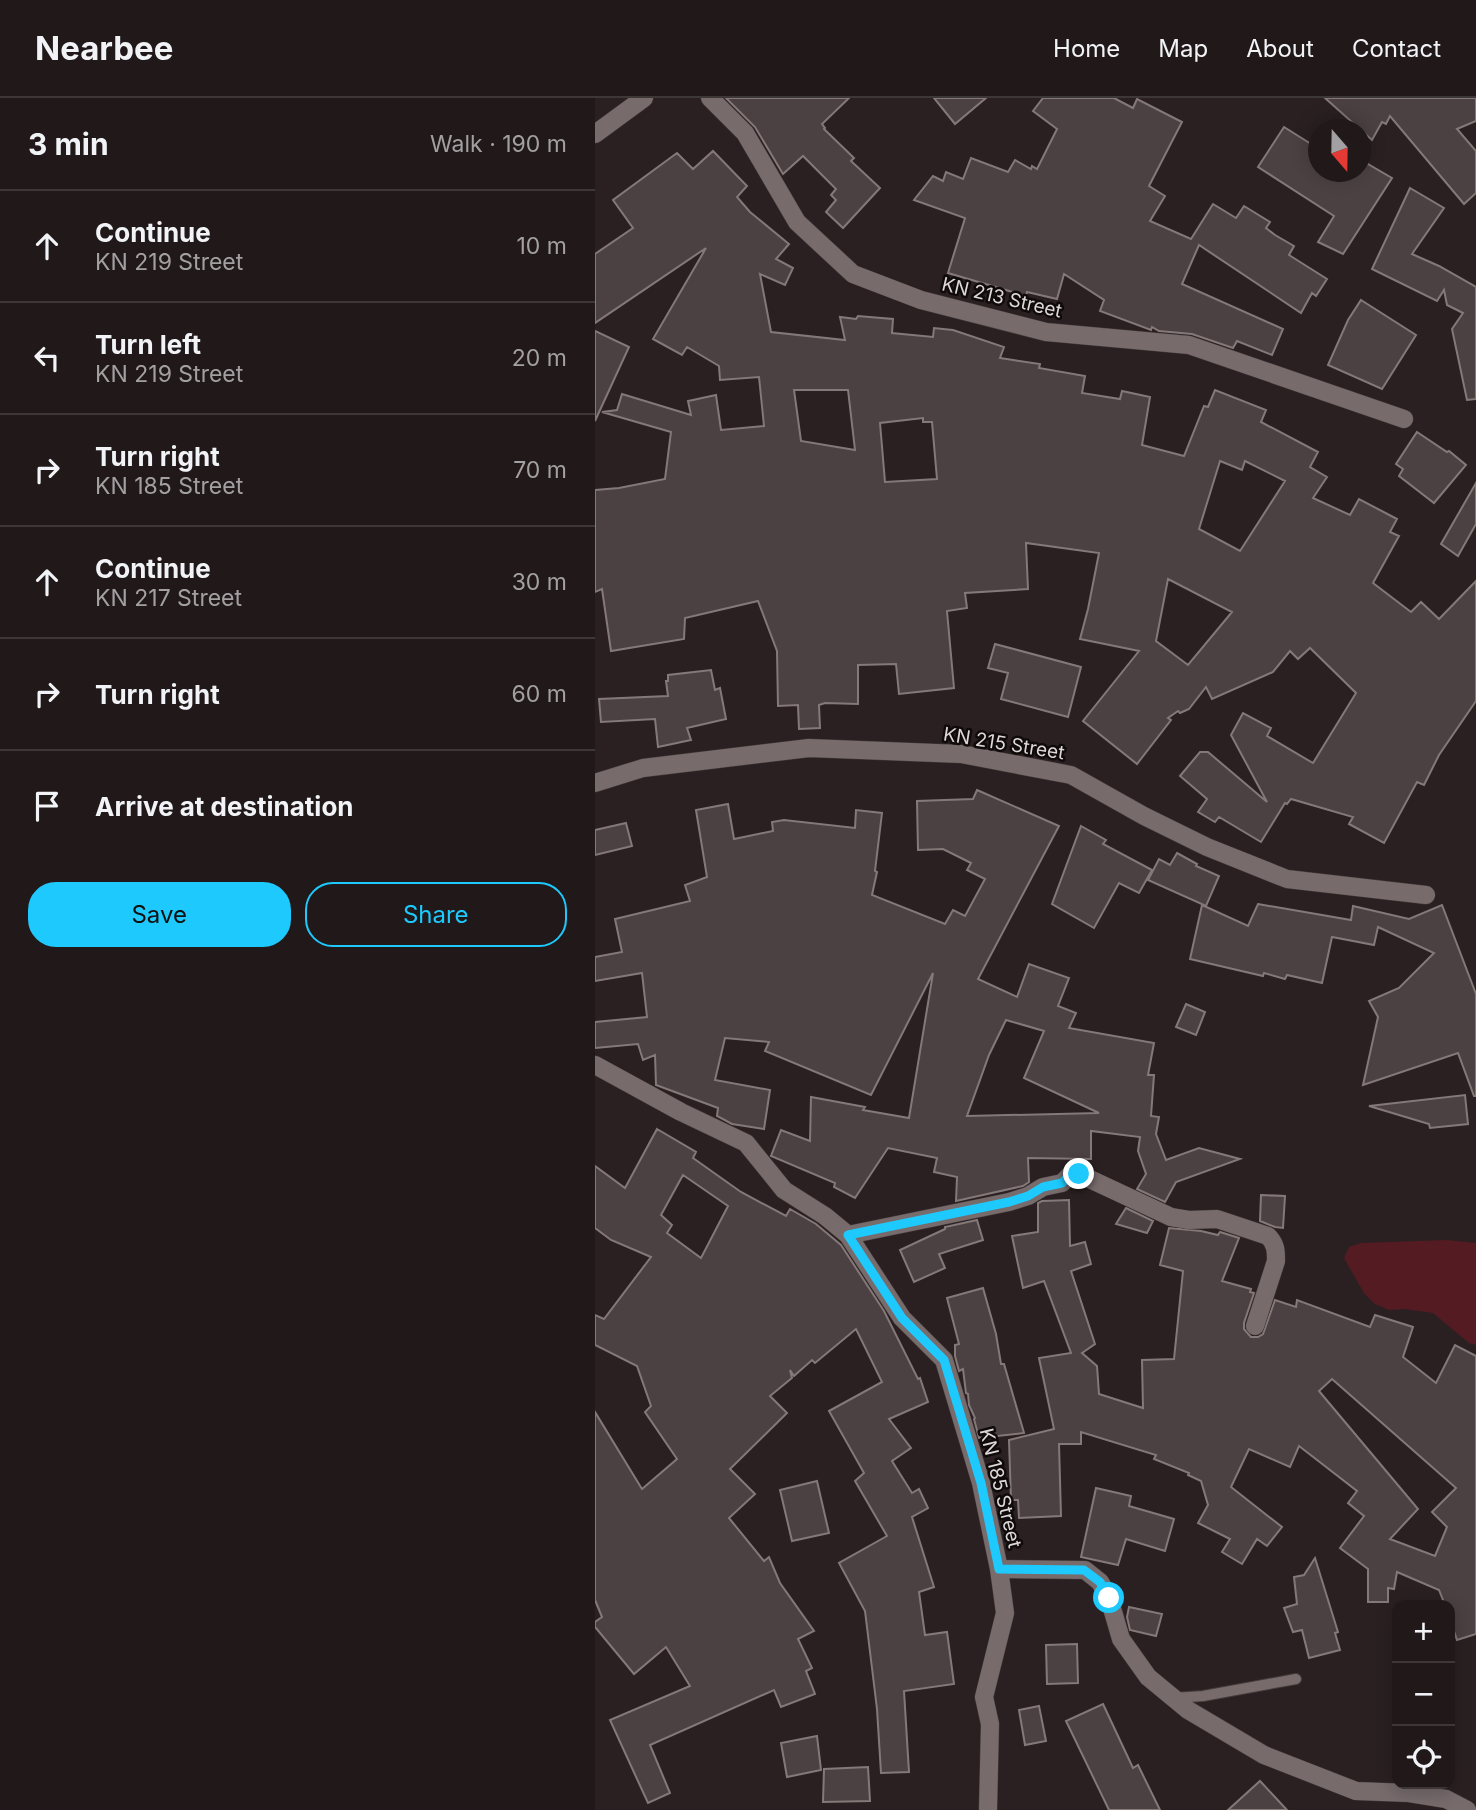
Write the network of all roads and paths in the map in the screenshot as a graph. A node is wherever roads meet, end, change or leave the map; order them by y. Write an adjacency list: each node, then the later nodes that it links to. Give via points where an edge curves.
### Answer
1 (644, 98): 3 (street)
2 (710, 98): 4 (street, KN 213 Street, via 744,133 797,222 853,274 921,300 1045,332 1189,345)
3 (597, 127)
4 (1404, 419)
5 (595, 783): 6 (street, KN 215 Street, via 643,768 809,748 961,754 1071,775 1144,816 1286,879)
6 (1426, 895)
7 (595, 1065): 8 (street, KN 185 Street, via 746,1143 784,1190)
8 (848, 1235): 9 (street, via 1009,1202 1079,1174 1171,1217 1217,1219 1268,1236 1276,1250 1276,1262); 10 (street, KN 185 Street, via 902,1318 944,1360 981,1483)
9 (1255, 1326)
10 (999, 1569): 12 (street, via 1084,1570 1100,1582 1121,1639 1147,1677); 13 (street, KN 185 Street, via 1005,1613 984,1697 989,1724)
11 (1296, 1679): 12 (lane)
12 (1173, 1698): 14 (street, via 1264,1755 1356,1791 1445,1799)
13 (988, 1810)
14 (1467, 1810)

